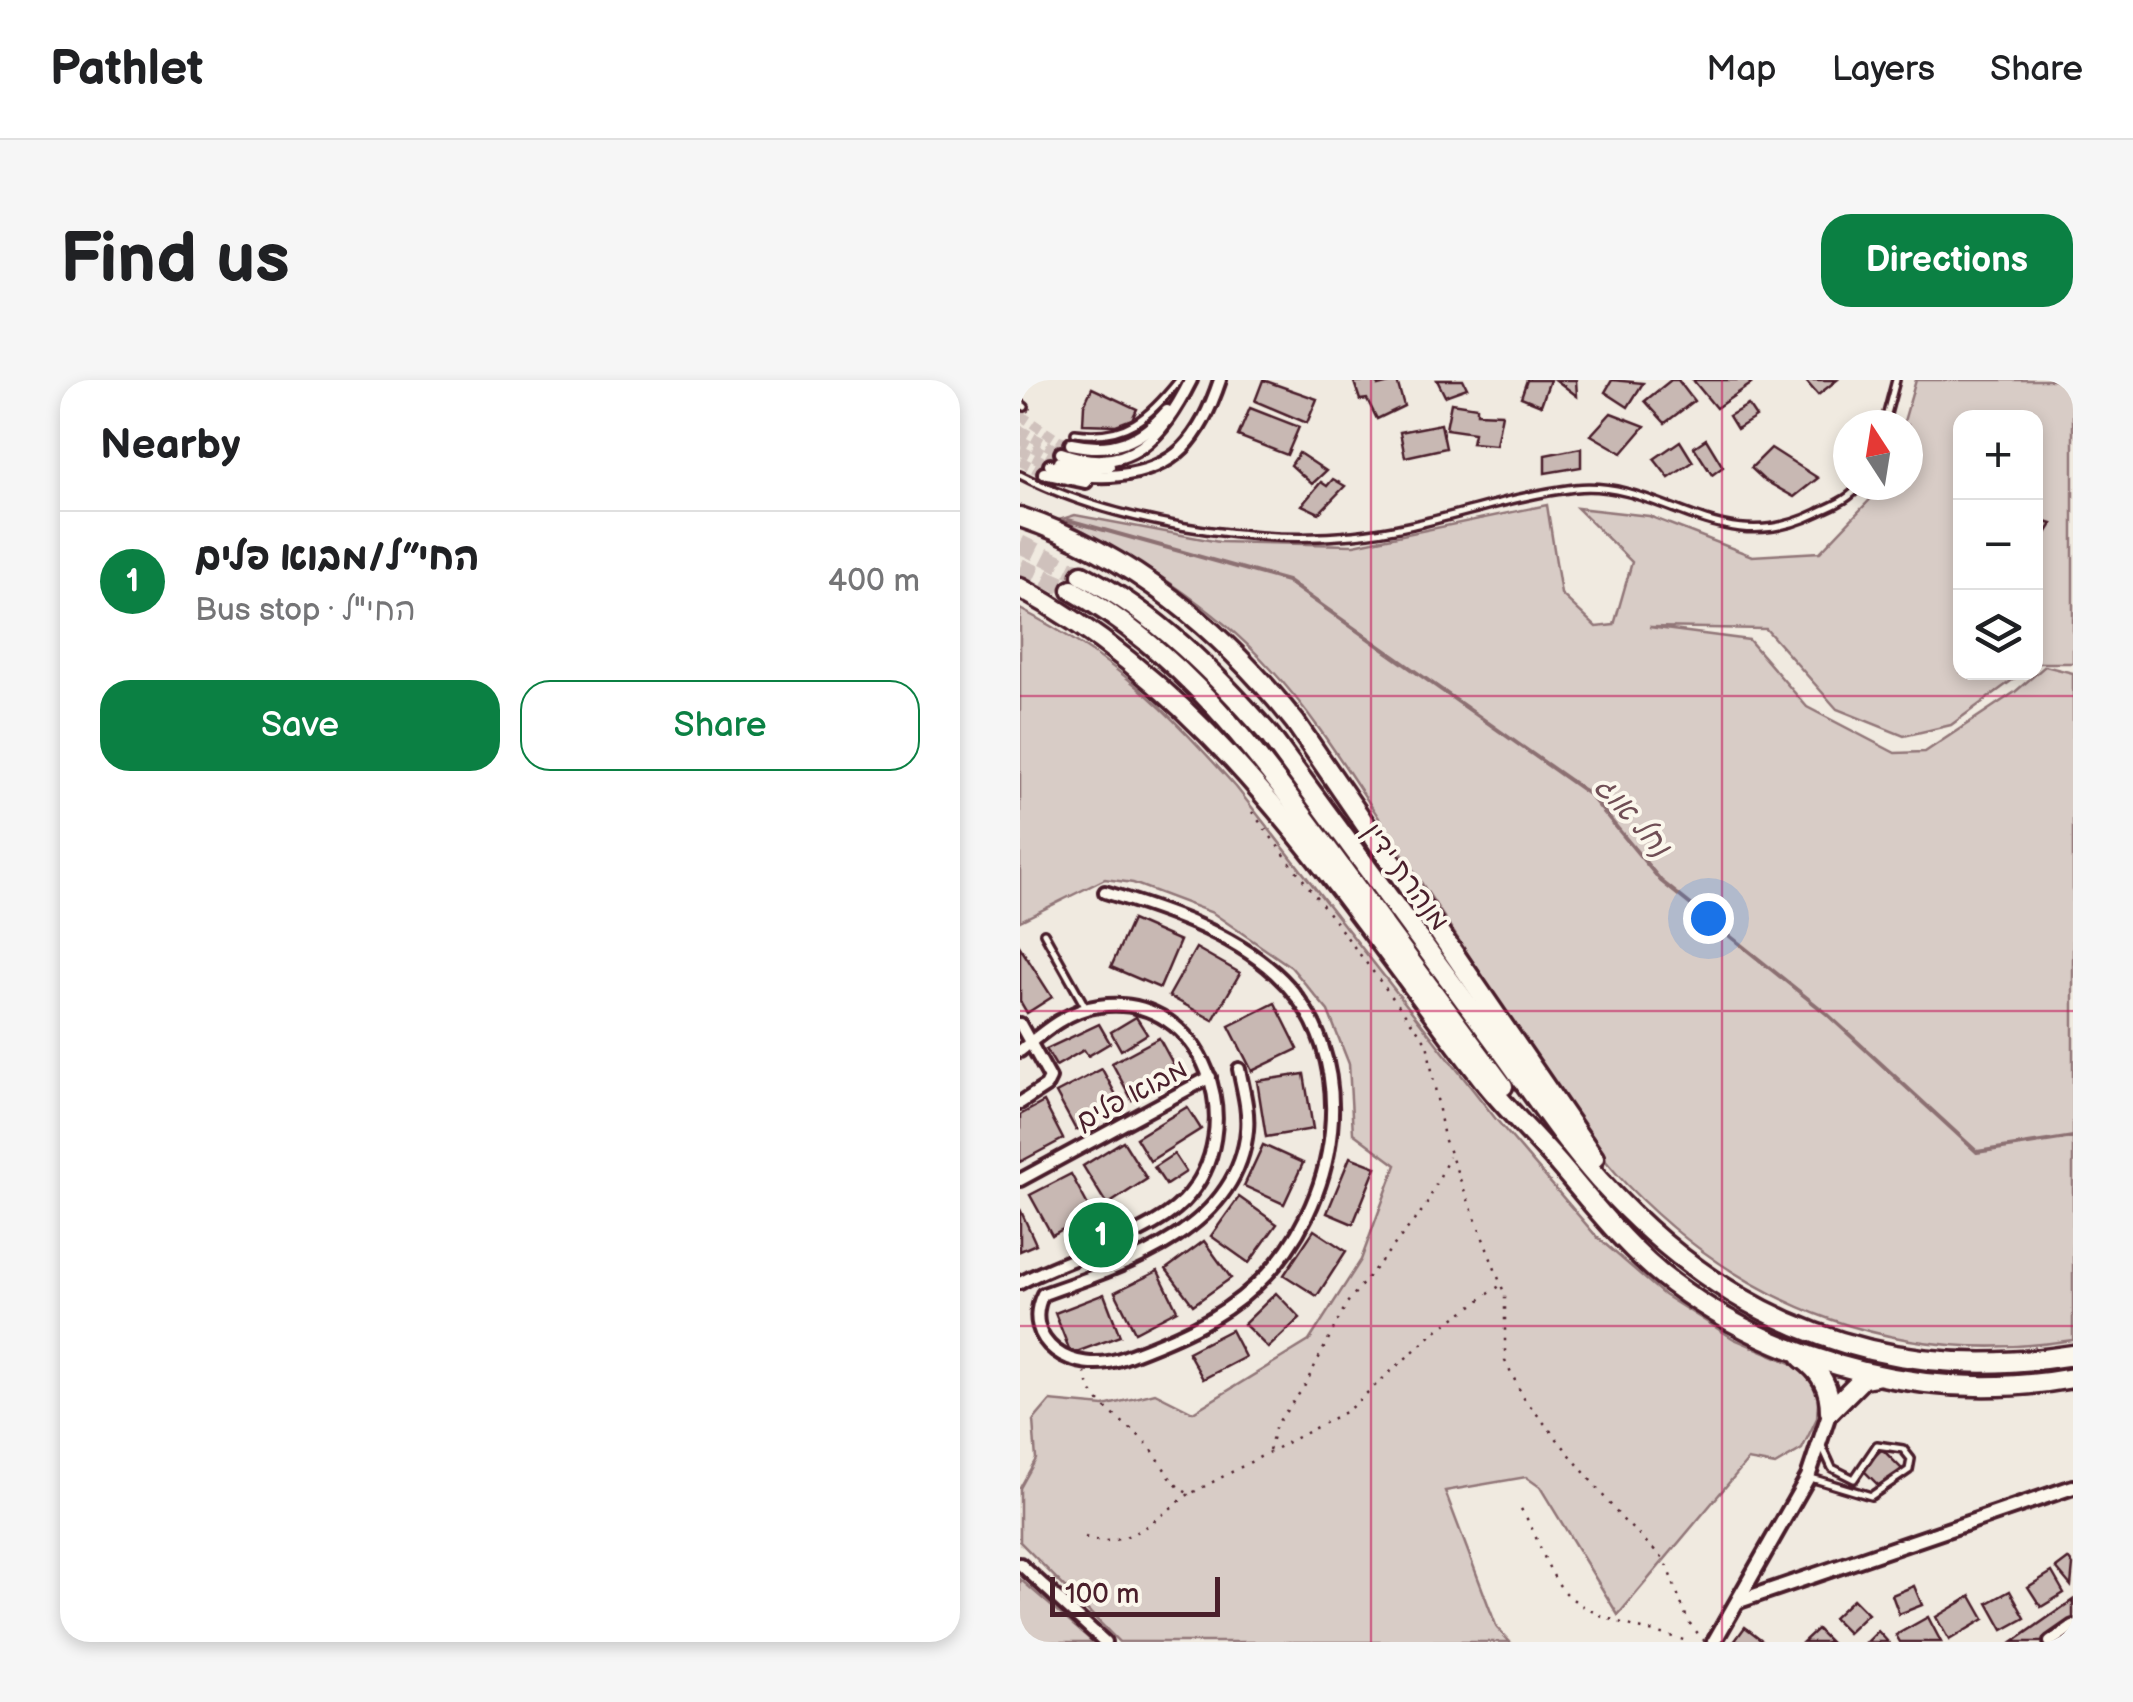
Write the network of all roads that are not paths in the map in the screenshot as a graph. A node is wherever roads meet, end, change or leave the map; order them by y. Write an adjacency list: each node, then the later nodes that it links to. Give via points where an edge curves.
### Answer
1 (1220, 380): 3 (street, via 1181,450 1158,464 1088,482 1054,463 1090,468 1135,458 1156,438)
2 (1896, 380): 4 (lane)
3 (1186, 382): 5 (street, via 1141,437 1103,448)
4 (1888, 410)
5 (1073, 438)
6 (1020, 476): 7 (lane, via 1162,522 1299,535 1354,535 1578,488 1656,502 1726,529 1770,527)
7 (1844, 500)
8 (1020, 517): 21 (highway, via 1116,558 1257,676 1620,1196)
9 (1020, 588): 19 (highway, via 1131,660 1192,715 1257,788 1480,1076)
10 (1104, 892): 26 (street, via 1209,932 1278,974 1315,1027 1330,1074 1331,1144 1300,1222 1260,1282 1189,1331 1110,1363 1085,1366)
11 (1044, 933): 12 (lane)
12 (1086, 1008): 14 (street); 17 (street, via 1117,1004 1151,1013 1190,1044)
13 (1020, 1024): 14 (street)
14 (1032, 1041): 15 (street); 18 (street, via 1050,1078)
15 (1020, 1050)
16 (1239, 1070): 24 (street, via 1247,1130 1219,1194 1186,1230 1144,1257)
17 (1210, 1077): 20 (street, מבוא פלים); 22 (street, via 1216,1139 1204,1174 1183,1202 1158,1220)
18 (1020, 1103)
19 (1559, 1164): 21 (highway, מנהרת ידין, via 1247,740 1168,656 1077,583 1145,615 1220,678 1258,721 1596,1177); 27 (highway, via 1672,1282)
20 (1020, 1180)
21 (1659, 1242): 28 (highway, via 1764,1313 1868,1350 1949,1363)
22 (1052, 1266): 23 (street); 24 (street)
23 (1020, 1282)
24 (1064, 1287): 25 (street, via 1043,1294)
25 (1024, 1314)
26 (1031, 1344)
27 (1789, 1349): 29 (highway); 31 (highway, via 1823,1379)
28 (2073, 1355)
29 (1878, 1375): 30 (highway, via 1992,1385); 31 (highway, via 1863,1378)
30 (2073, 1378)
31 (1830, 1411): 32 (street)
32 (1822, 1445): 33 (street); 33 (lane, via 1832,1468 1854,1478 1878,1445 1903,1449 1911,1458 1909,1470 1872,1496)
33 (1808, 1477): 36 (street)
34 (2073, 1487): 36 (street)
35 (1020, 1564): 38 (street)
36 (1738, 1600): 39 (street)
37 (2073, 1626): 40 (street)
38 (1104, 1642)
39 (1714, 1642)
40 (2050, 1642)

